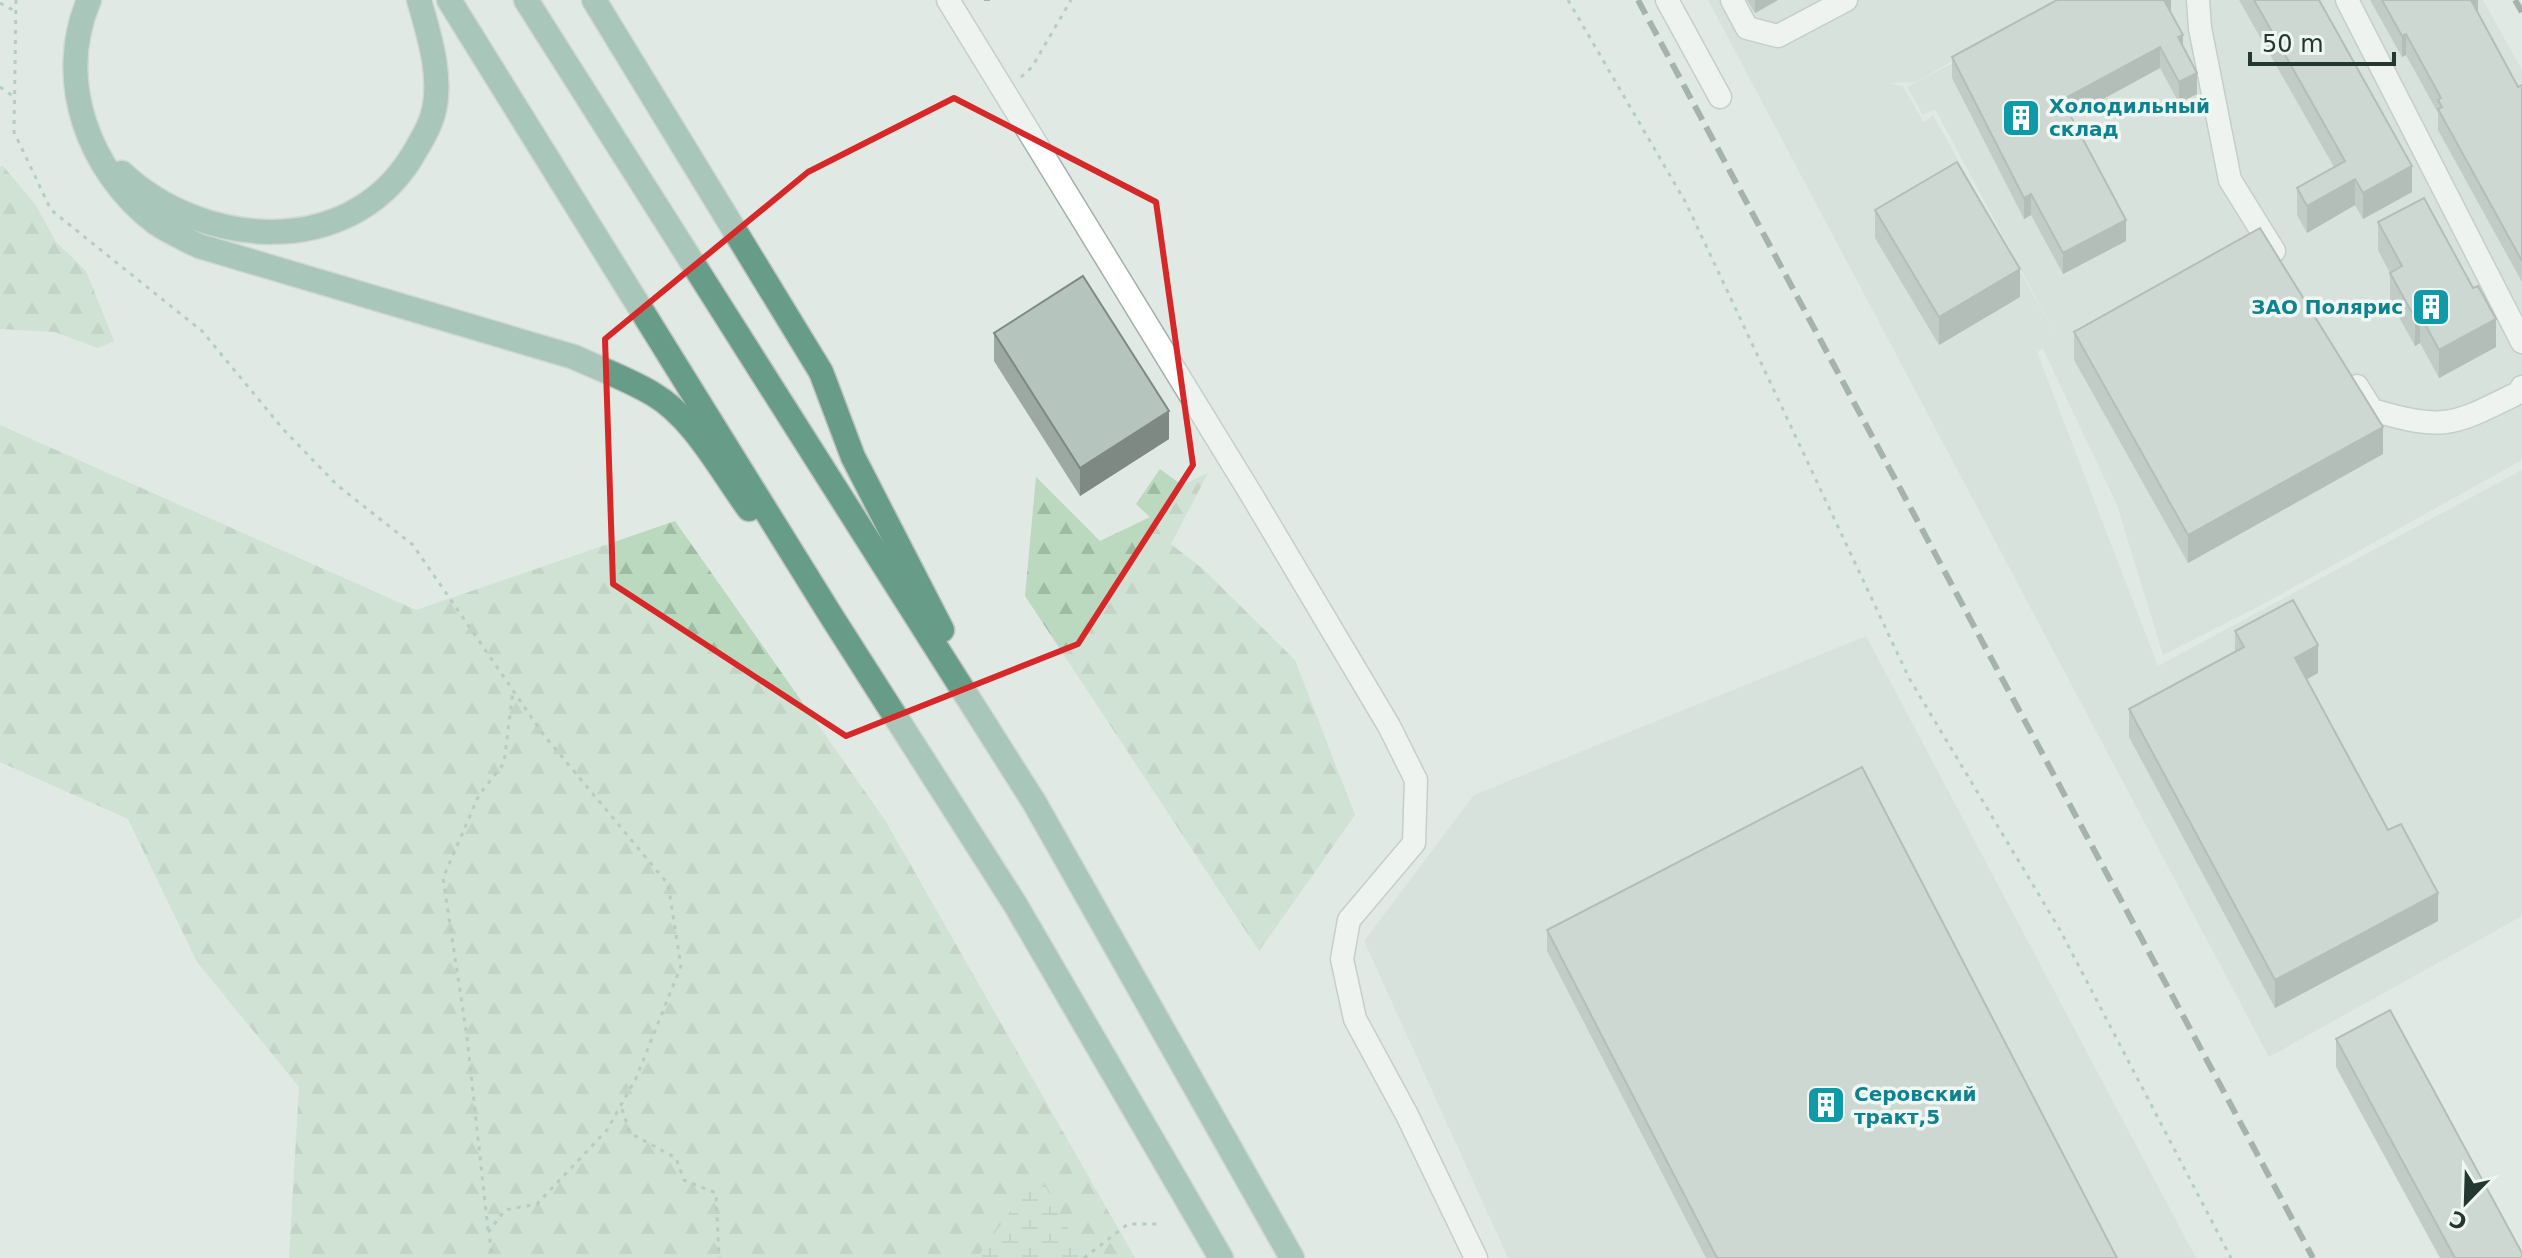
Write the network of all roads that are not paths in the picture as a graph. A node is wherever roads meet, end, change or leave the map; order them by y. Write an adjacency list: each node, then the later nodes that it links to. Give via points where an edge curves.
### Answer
1 (89, 0): 13 (main road, via 80,21 75,63 77,105)
2 (419, 0): 13 (main road, via 437,90 433,115 389,188 328,226 291,233 230,230 179,211 134,184)
3 (449, 0): 18 (main road)
4 (526, 0): 19 (main road)
5 (594, 0): 19 (main road, via 821,372 853,457)
6 (948, 0): 22 (lane, via 1251,494 1416,780 1414,843 1349,920 1342,959 1355,1019)
7 (1667, 0): 12 (lane)
8 (1732, 0): 9 (lane, via 1747,28 1778,36)
9 (1846, 0)
10 (2198, 0): 14 (lane, via 2230,180)
11 (2347, 0): 15 (lane)
12 (1720, 97)
13 (91, 144): 18 (main road, via 123,193 157,224 199,246 574,357 655,395 684,420)
14 (2289, 275)
15 (2522, 342)
16 (2347, 369): 17 (lane, via 2372,410 2425,425 2465,420)
17 (2522, 387)
18 (830, 614): 20 (main road, via 1015,904)
19 (1034, 802): 21 (main road)
20 (1221, 1258)
21 (1292, 1258)
22 (1476, 1258)

